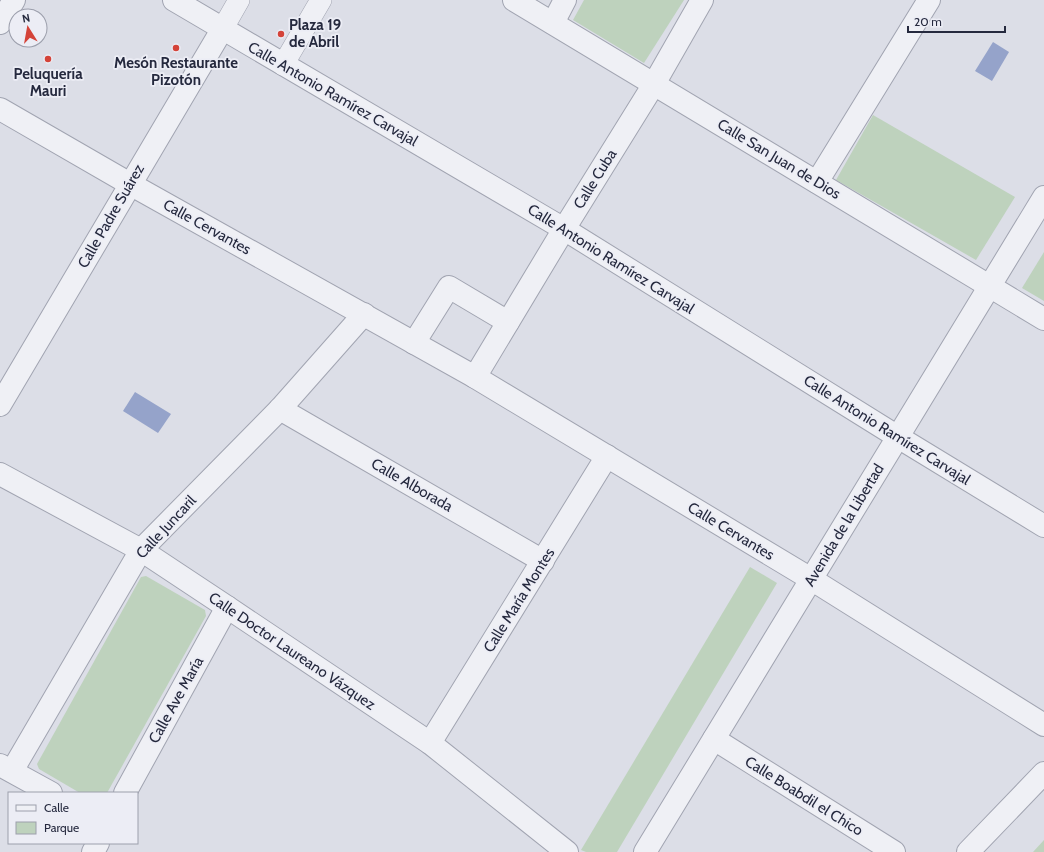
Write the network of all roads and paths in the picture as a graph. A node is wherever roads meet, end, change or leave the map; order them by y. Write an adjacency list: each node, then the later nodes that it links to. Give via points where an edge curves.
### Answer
1 (14, 0): 9 (street)
2 (174, 0): 11 (street, Calle Antonio Ramírez Carvajal)
3 (239, 0): 11 (street)
4 (322, 0): 12 (street)
5 (514, 0): 10 (street, Calle San Juan de Dios)
6 (565, 0): 10 (street)
7 (702, 0): 13 (street, Calle Cuba)
8 (929, 0): 15 (street)
9 (0, 22)
10 (553, 23): 13 (street, Calle San Juan de Dios)
11 (223, 28): 12 (street, Calle Antonio Ramírez Carvajal); 16 (street, Calle Padre Suárez)
12 (283, 65): 18 (street, Calle Antonio Ramírez Carvajal)
13 (654, 84): 15 (street, Calle San Juan de Dios); 18 (street, Calle Cuba)
14 (0, 109): 16 (street, Calle Cervantes)
15 (817, 182): 19 (street, Calle San Juan de Dios)
16 (130, 184): 20 (street, Calle Cervantes); 25 (street, Calle Padre Suárez)
17 (1044, 197): 19 (street, Avenida de la Libertad)
18 (564, 229): 22 (street, Calle Cuba); 27 (street, Calle Antonio Ramírez Carvajal)
19 (990, 286): 21 (street, Calle San Juan de Dios); 27 (street, Avenida de la Libertad)
20 (364, 314): 23 (street, Calle Cervantes); 26 (street, Calle Juncaril)
21 (1044, 319)
22 (508, 322): 23 (street, via 449,287); 24 (street, Calle Cuba)
23 (414, 343): 24 (street, Calle Cervantes)
24 (475, 377): 28 (street, Calle Cervantes)
25 (0, 405)
26 (280, 409): 31 (street, Calle Juncaril); 32 (street, Calle Alborada)
27 (898, 437): 30 (street, Calle Antonio Ramírez Carvajal); 33 (street, Avenida de la Libertad)
28 (607, 456): 32 (street, Calle María Montes); 33 (street, Calle Cervantes)
29 (0, 474): 31 (street, Calle Doctor Laureano Vázquez)
30 (1044, 526)
31 (141, 550): 34 (street, Calle Doctor Laureano Vázquez); 38 (street, Calle Juncaril)
32 (543, 561): 37 (street, Calle María Montes)
33 (811, 579): 35 (street, Calle Cervantes); 36 (street, Avenida de la Libertad)
34 (227, 607): 37 (street, Calle Doctor Laureano Vázquez); 41 (street, Calle Ave María)
35 (1044, 725)
36 (714, 739): 43 (street, Avenida de la Libertad); 44 (street, Calle Boabdil el Chico)
37 (430, 743): 42 (street, Calle Doctor Laureano Vázquez)
38 (6, 768): 40 (street)
39 (1044, 773): 45 (street)
40 (49, 792)
41 (126, 792)
42 (567, 852)
43 (645, 852)
44 (894, 852)
45 (968, 852)

